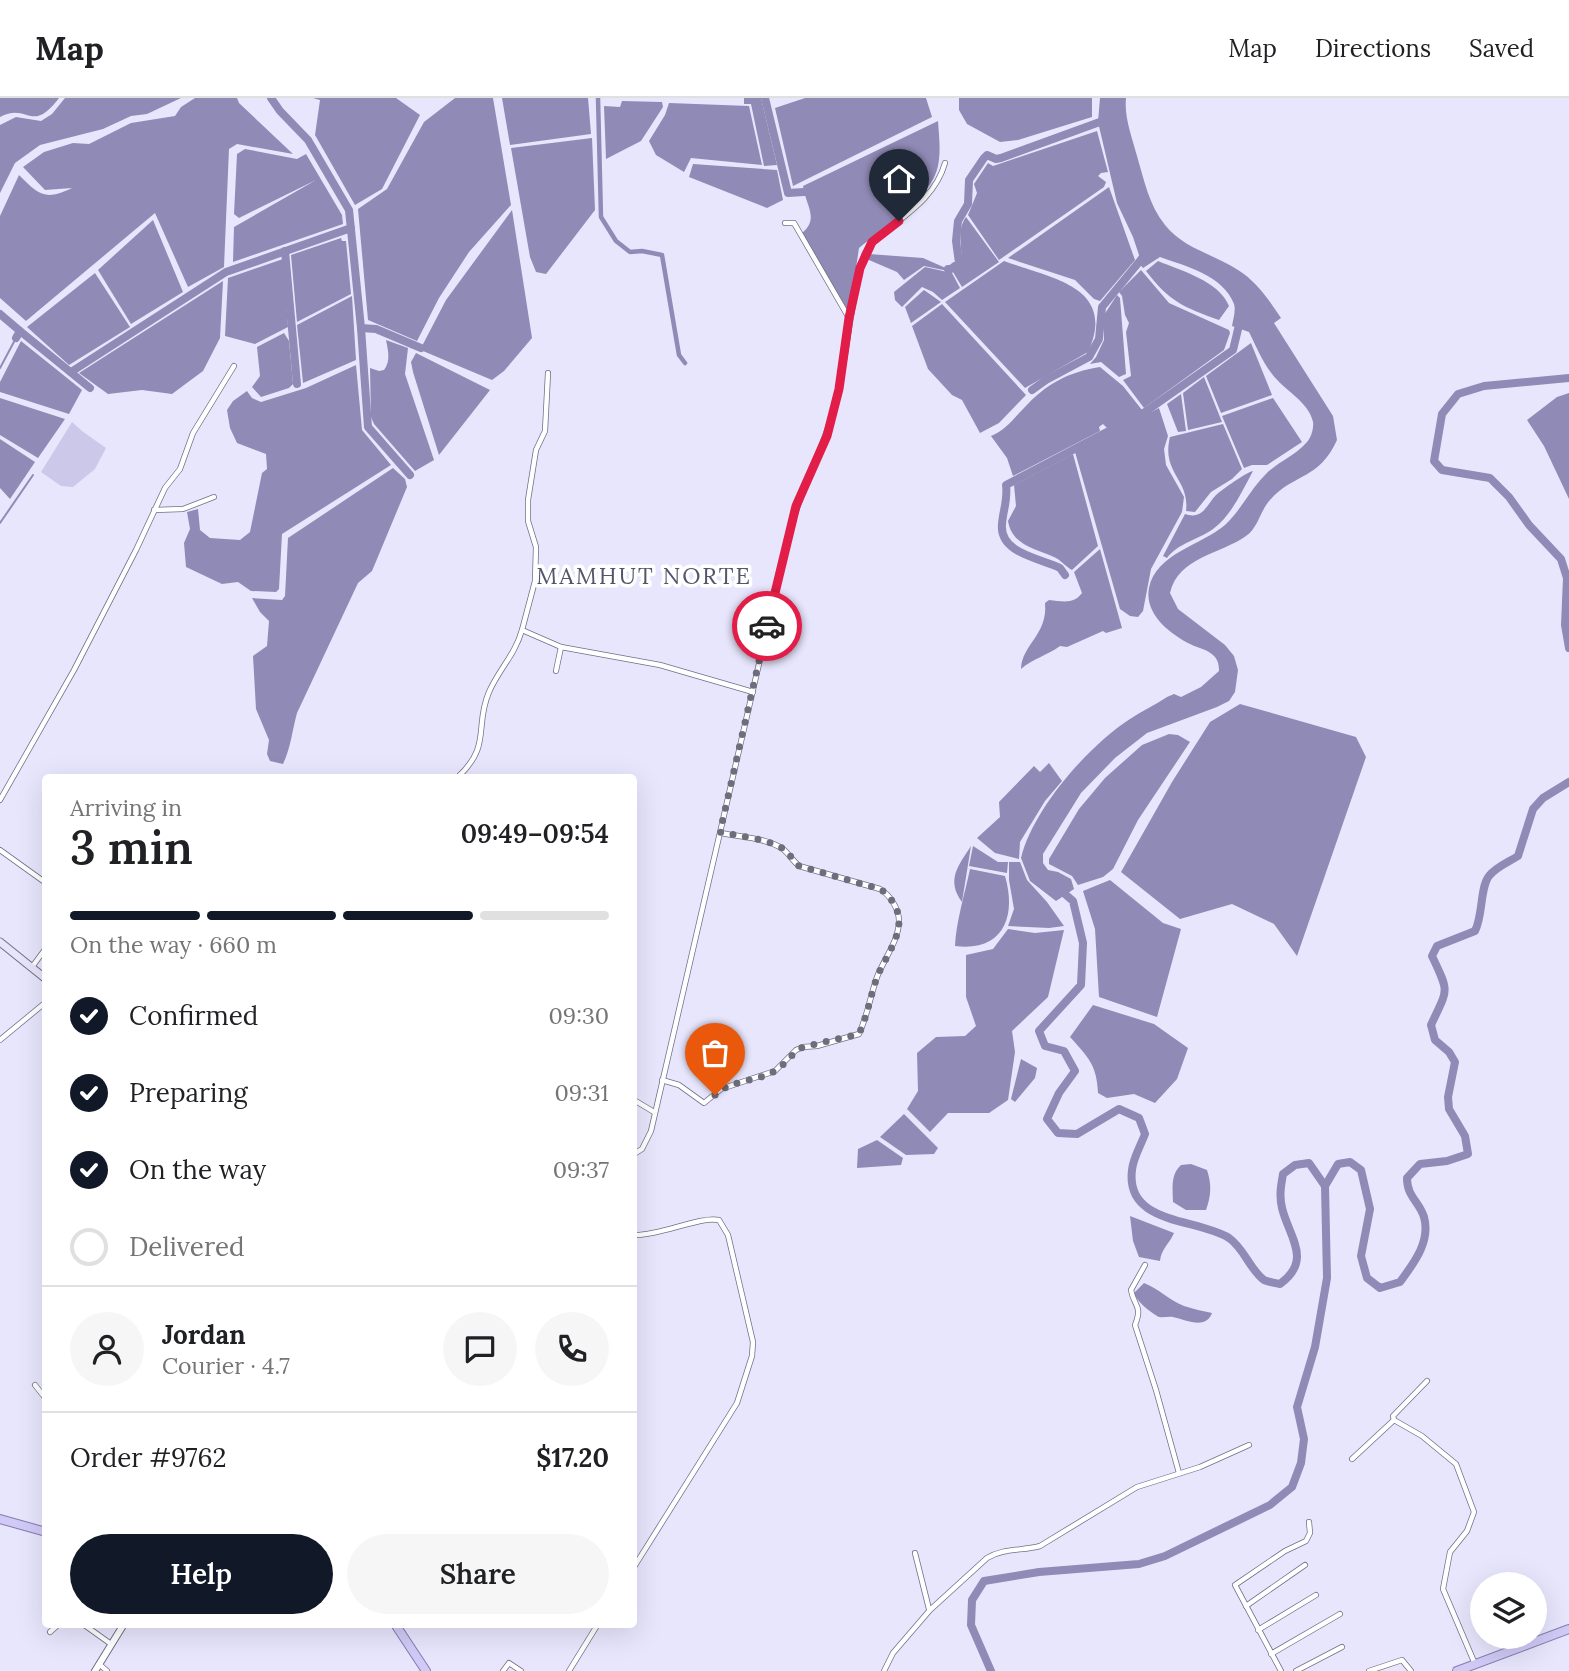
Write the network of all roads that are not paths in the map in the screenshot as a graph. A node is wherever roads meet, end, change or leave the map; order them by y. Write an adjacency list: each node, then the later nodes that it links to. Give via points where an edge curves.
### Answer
1 (945, 163): 3 (street, via 933,189 872,242 860,268)
2 (785, 223): 3 (street, via 794,223)
3 (849, 318): 11 (street, via 827,436 796,506)
4 (234, 366): 7 (street)
5 (548, 373): 8 (street, via 545,431 536,450 528,500 527,521 536,547 535,581)
6 (214, 497): 7 (street, via 183,509)
7 (153, 510): 13 (street, via 74,670)
8 (522, 630): 9 (street); 12 (street, via 517,648 487,696 476,757)
9 (561, 647): 10 (street); 11 (street, via 660,665)
10 (556, 671)
11 (753, 692): 14 (street)
12 (461, 774)
13 (0, 800)
14 (720, 832): 23 (street); 23 (street, via 766,842 785,850 799,866 880,889 888,894 899,921 859,1034 796,1050 775,1071 721,1089 704,1103 679,1085)
15 (0, 850): 16 (street)
16 (42, 880)
17 (0, 942): 19 (main road)
18 (42, 953): 19 (street)
19 (31, 968): 20 (main road)
20 (42, 976)
21 (42, 1005): 22 (street)
22 (0, 1040)
23 (662, 1080): 25 (street)
24 (637, 1102): 25 (street)
25 (654, 1112): 26 (street, via 646,1142)
26 (637, 1151)
27 (637, 1235): 40 (street, via 719,1220 728,1236 753,1342 737,1403)
28 (1145, 1265): 35 (street, via 1131,1290 1138,1305 1135,1325)
29 (1427, 1381): 32 (street)
30 (35, 1385): 31 (street)
31 (42, 1394)
32 (1394, 1420): 34 (street); 58 (street, via 1456,1464 1474,1512 1467,1531 1450,1552 1443,1590)
33 (1249, 1445): 35 (street)
34 (1352, 1459)
35 (1179, 1474): 44 (street, via 1127,1492 1040,1546 996,1552)
36 (0, 1519): 38 (main road)
37 (1309, 1522): 43 (street, via 1306,1541 1235,1585)
38 (42, 1530)
39 (915, 1553): 44 (street)
40 (637, 1562)
41 (1305, 1566): 43 (street)
42 (1316, 1595): 52 (street)
43 (1246, 1606): 52 (street)
44 (930, 1610): 65 (street, via 893,1653)
45 (1340, 1614): 56 (street)
46 (54, 1628): 53 (street)
47 (89, 1628): 54 (street)
48 (121, 1628): 54 (street)
49 (398, 1628): 61 (main road)
50 (596, 1628): 64 (street)
51 (1569, 1629): 58 (main road)
52 (1258, 1630): 56 (street)
53 (50, 1632)
54 (111, 1644): 57 (street)
55 (1342, 1647): 67 (street)
56 (1271, 1654): 66 (street)
57 (99, 1664): 59 (street); 60 (street)
58 (1475, 1664): 70 (main road)
59 (95, 1671)
60 (107, 1671)
61 (426, 1671)
62 (503, 1671): 63 (street, via 509,1663)
63 (521, 1671)
64 (569, 1671)
65 (884, 1671)
66 (1281, 1671)
67 (1296, 1671)
68 (1369, 1671): 69 (street, via 1402,1660)
69 (1410, 1671)
70 (1457, 1671)

